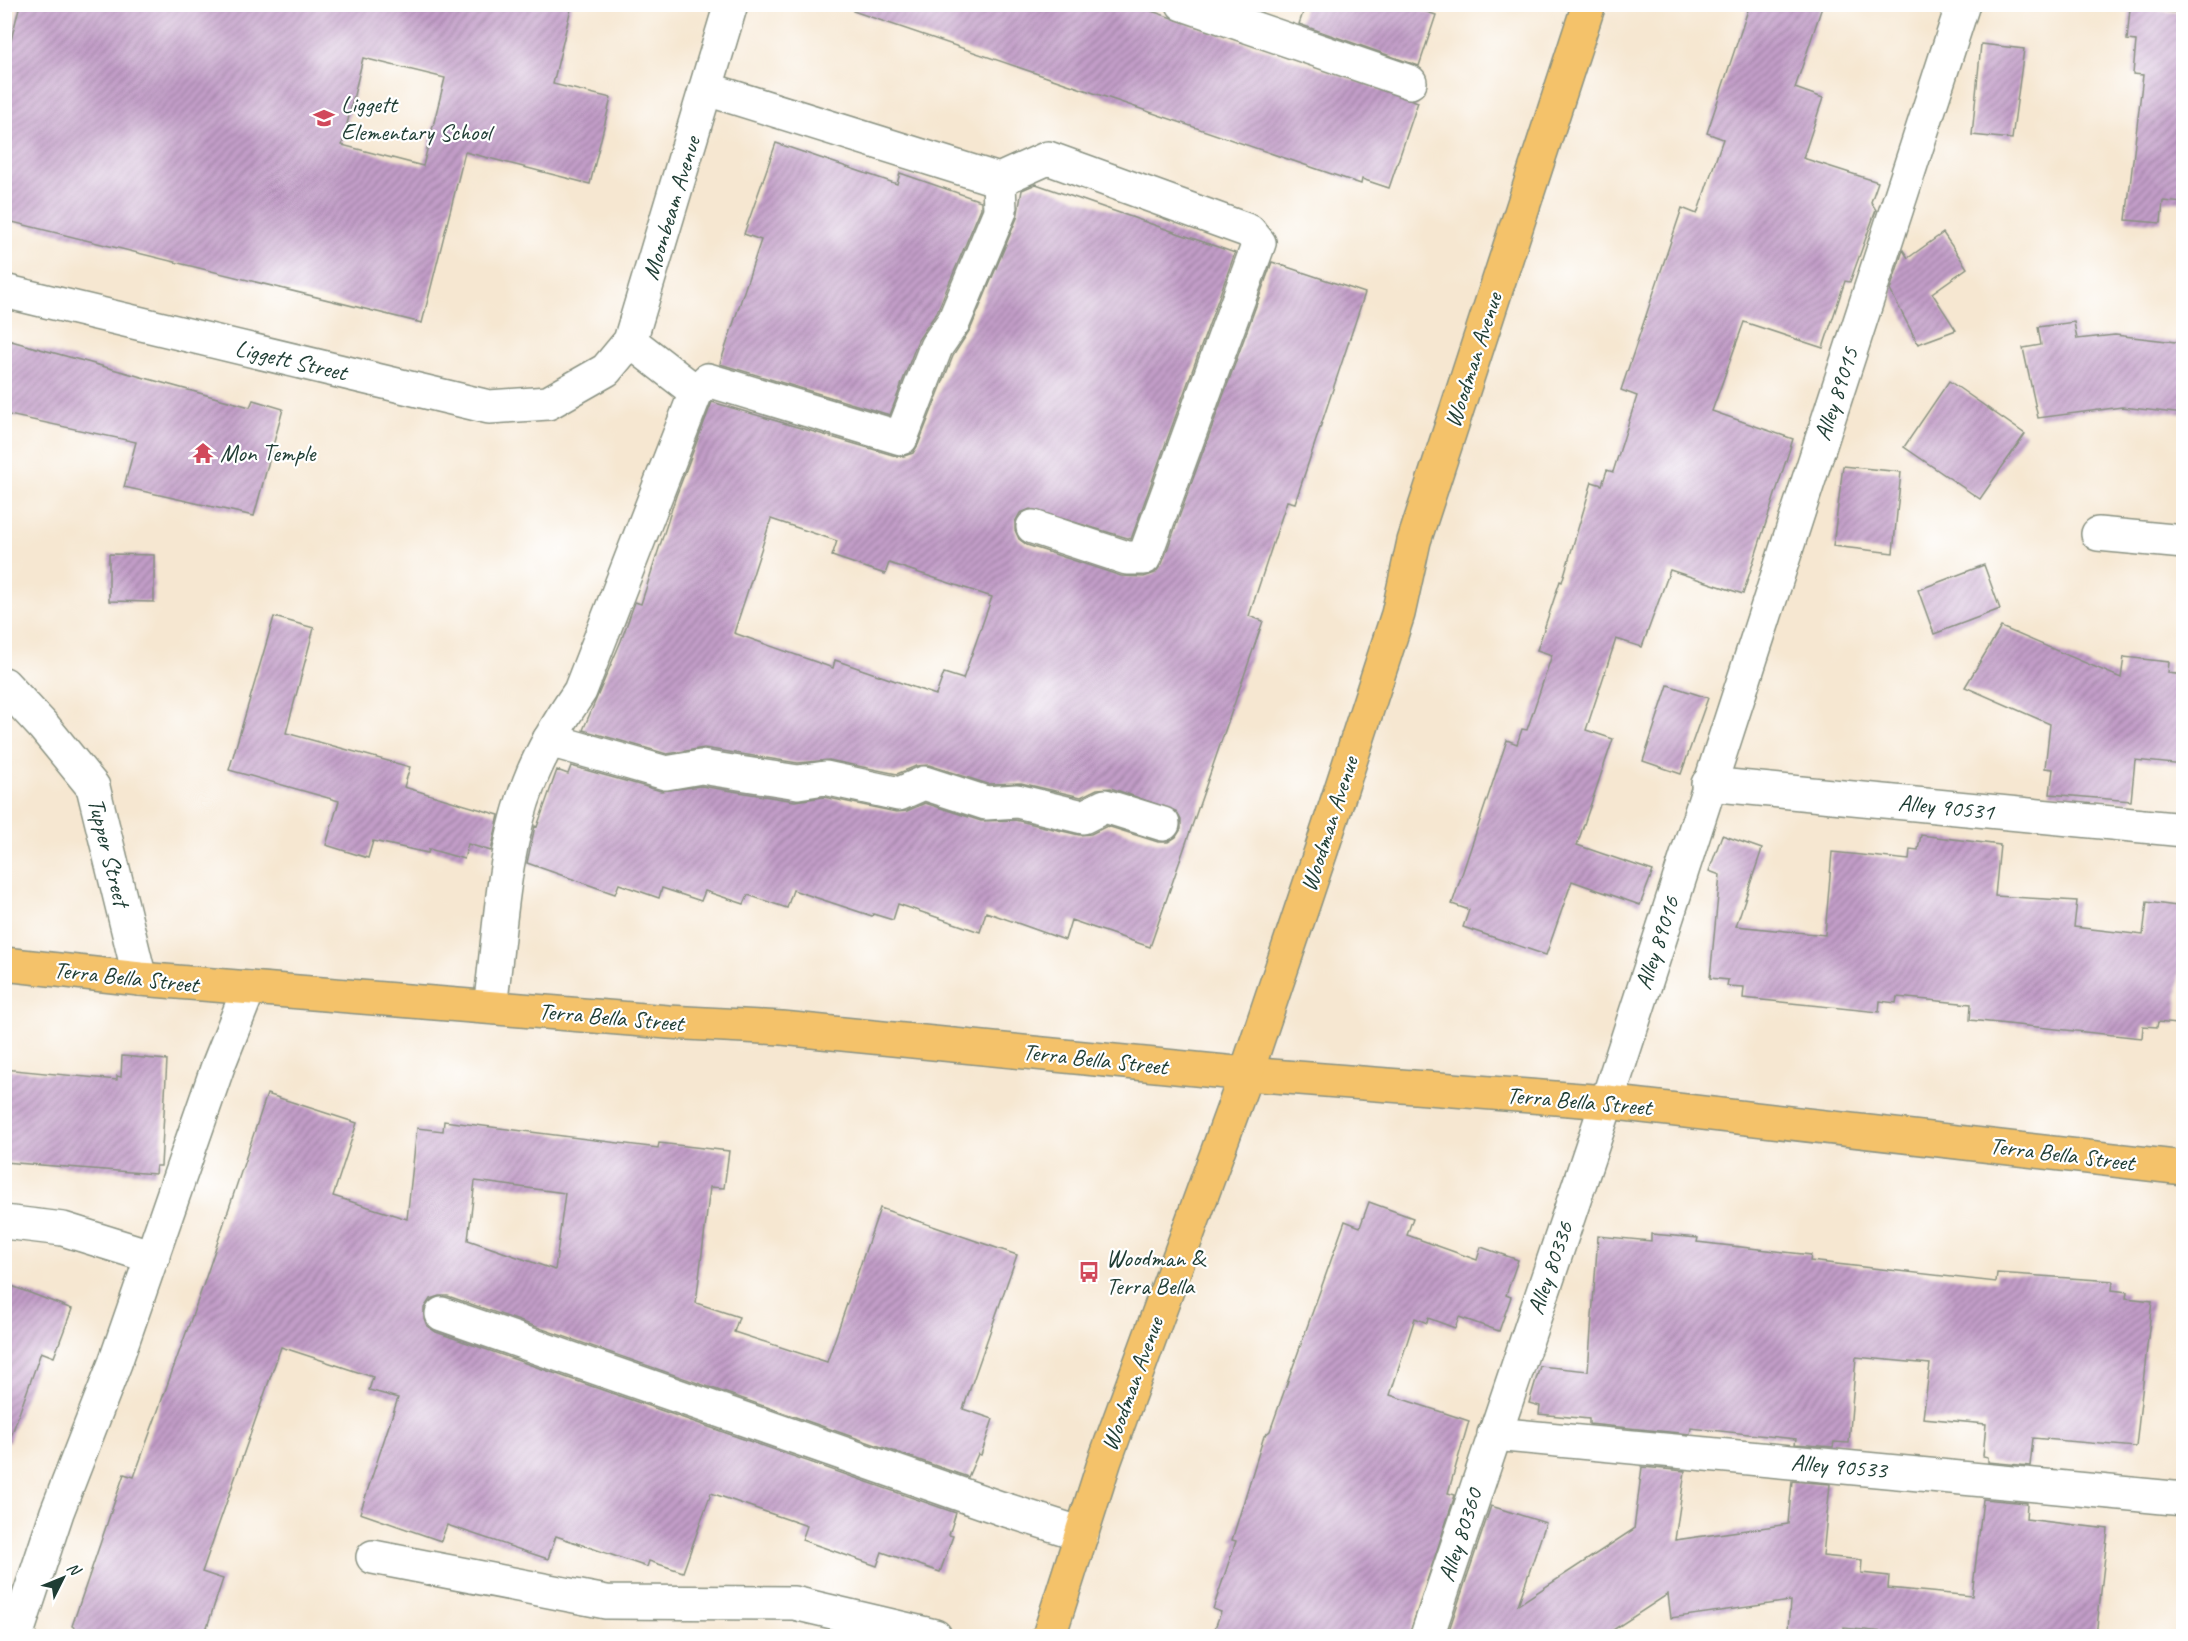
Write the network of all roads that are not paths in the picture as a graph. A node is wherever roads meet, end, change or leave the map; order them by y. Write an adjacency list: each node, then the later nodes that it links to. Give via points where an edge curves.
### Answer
1 (731, 4): 6 (street, Moonbeam Avenue)
2 (1183, 4): 5 (street)
3 (1589, 4): 24 (main road, Woodman Avenue, via 1414,541 1398,615)
4 (1963, 4): 17 (street, Alley 89015)
5 (1410, 82)
6 (707, 89): 7 (street); 9 (street, Moonbeam Avenue)
7 (999, 180): 11 (street, via 1000,211 954,321 936,347 901,438 708,380); 12 (street, via 1048,158 1249,231 1259,243 1144,558 1127,558)
8 (4, 291): 10 (street, Liggett Street, via 489,407 548,403)
9 (630, 341): 10 (street, Moonbeam Avenue, via 606,370); 11 (street)
10 (576, 388)
11 (696, 392): 16 (street, via 580,691)
12 (1033, 527)
13 (2098, 534): 14 (street)
14 (2184, 542)
15 (4, 684): 21 (street, Tupper Street, via 93,787)
16 (549, 740): 18 (street, via 666,773 701,767 798,782 825,778 899,794 924,783 986,803 1017,801 1083,818 1105,806); 23 (street, via 528,784 510,850)
17 (1708, 784): 19 (street, Alley 90531); 25 (street, Alley 89016)
18 (1163, 824)
19 (2184, 830)
20 (4, 964): 21 (main road, Terra Bella Street)
21 (140, 979): 22 (main road, Terra Bella Street)
22 (249, 988): 23 (main road, Terra Bella Street); 28 (street)
23 (490, 1007): 24 (main road, Terra Bella Street, via 782,1028)
24 (1246, 1074): 25 (main road, Terra Bella Street); 32 (main road, Woodman Avenue, via 1104,1460)
25 (1607, 1102): 26 (main road, Terra Bella Street); 30 (street, Alley 80336)
26 (2184, 1168)
27 (4, 1222): 28 (street, via 63,1229)
28 (153, 1257): 34 (street, via 57,1512)
29 (442, 1314): 32 (street)
30 (1494, 1434): 31 (street, Alley 90533); 37 (street, Alley 80360)
31 (2184, 1499)
32 (1082, 1534): 36 (main road, Woodman Avenue)
33 (373, 1557): 35 (street, via 606,1602 794,1603)
34 (16, 1636)
35 (935, 1636)
36 (1049, 1636)
37 (1427, 1636)

